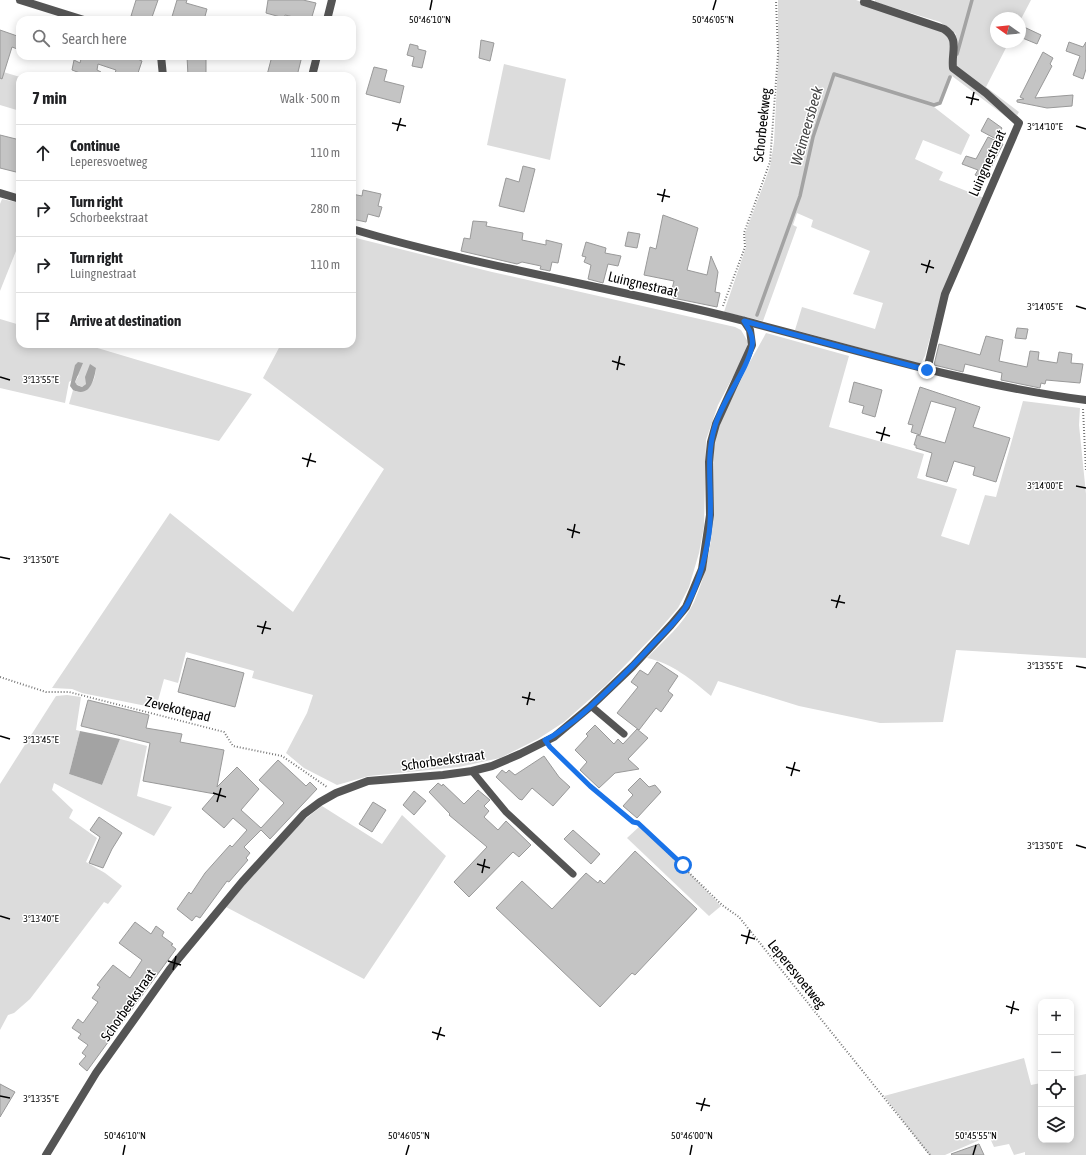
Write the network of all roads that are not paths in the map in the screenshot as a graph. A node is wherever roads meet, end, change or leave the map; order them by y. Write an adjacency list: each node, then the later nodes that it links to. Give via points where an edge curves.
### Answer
1 (20, 0): 4 (street)
2 (332, 0): 5 (street)
3 (864, 2): 14 (street, Luingnestraat, via 950,33 954,41 953,68 1019,123 945,294)
4 (71, 16)
5 (328, 16)
6 (161, 60): 8 (street)
7 (317, 60): 9 (street)
8 (163, 72)
9 (313, 72)
10 (0, 193): 11 (street)
11 (16, 197)
12 (356, 229): 13 (street, Luingnestraat, via 420,248)
13 (744, 321): 14 (street, Luingnestraat); 16 (street, Schorbeekstraat, via 750,330 752,345 716,424 711,442 709,532 702,569 693,592 686,607 671,625)
14 (927, 370): 15 (street, Luingnestraat)
15 (1084, 400)
16 (592, 706): 17 (lane); 18 (street, Schorbeekstraat, via 554,737 506,761)
17 (624, 734)
18 (472, 771): 19 (lane, via 506,812); 20 (street, Schorbeekstraat, via 368,781 336,793 304,814 242,882 170,969 96,1073)
19 (573, 874)
20 (46, 1155)

